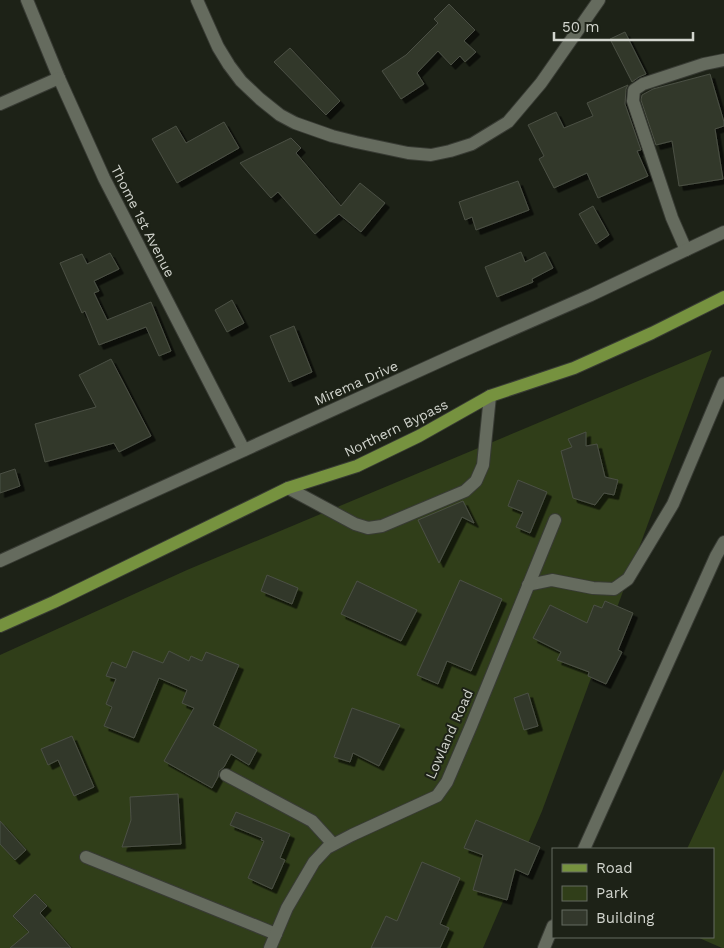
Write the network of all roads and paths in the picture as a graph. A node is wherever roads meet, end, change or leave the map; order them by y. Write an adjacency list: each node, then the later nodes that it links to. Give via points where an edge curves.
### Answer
1 (27, 0): 5 (street, Thome 1st Avenue)
2 (197, 0): 3 (street, via 229,66 280,115 332,136 431,155 472,144 508,122 541,83)
3 (599, 0)
4 (724, 60): 8 (street, via 643,84 634,90 633,102)
5 (59, 78): 6 (street); 12 (street, Thome 1st Avenue, via 104,178)
6 (0, 104)
7 (724, 232): 8 (street, Mirema Drive)
8 (686, 250): 12 (street, Mirema Drive)
9 (724, 297): 11 (main road, Northern Bypass, via 574,368)
10 (724, 383): 17 (street, via 673,504 628,578 614,589 552,580)
11 (490, 396): 13 (main road, Northern Bypass, via 357,466); 13 (street, via 483,465 476,481 465,491 382,526 368,528)
12 (244, 450): 16 (street, Mirema Drive)
13 (288, 488): 18 (main road, Northern Bypass)
14 (555, 520): 17 (street, Lowland Road)
15 (724, 542): 21 (street)
16 (0, 561)
17 (528, 584): 20 (street, Lowland Road, via 447,782 437,796)
18 (0, 626)
19 (226, 775): 20 (street, via 312,821)
20 (333, 844): 24 (street, Lowland Road, via 314,862)
21 (584, 848)
22 (86, 857): 24 (street)
23 (552, 928): 26 (street)
24 (276, 934): 25 (street, Lowland Road)
25 (270, 948)
26 (544, 948)

